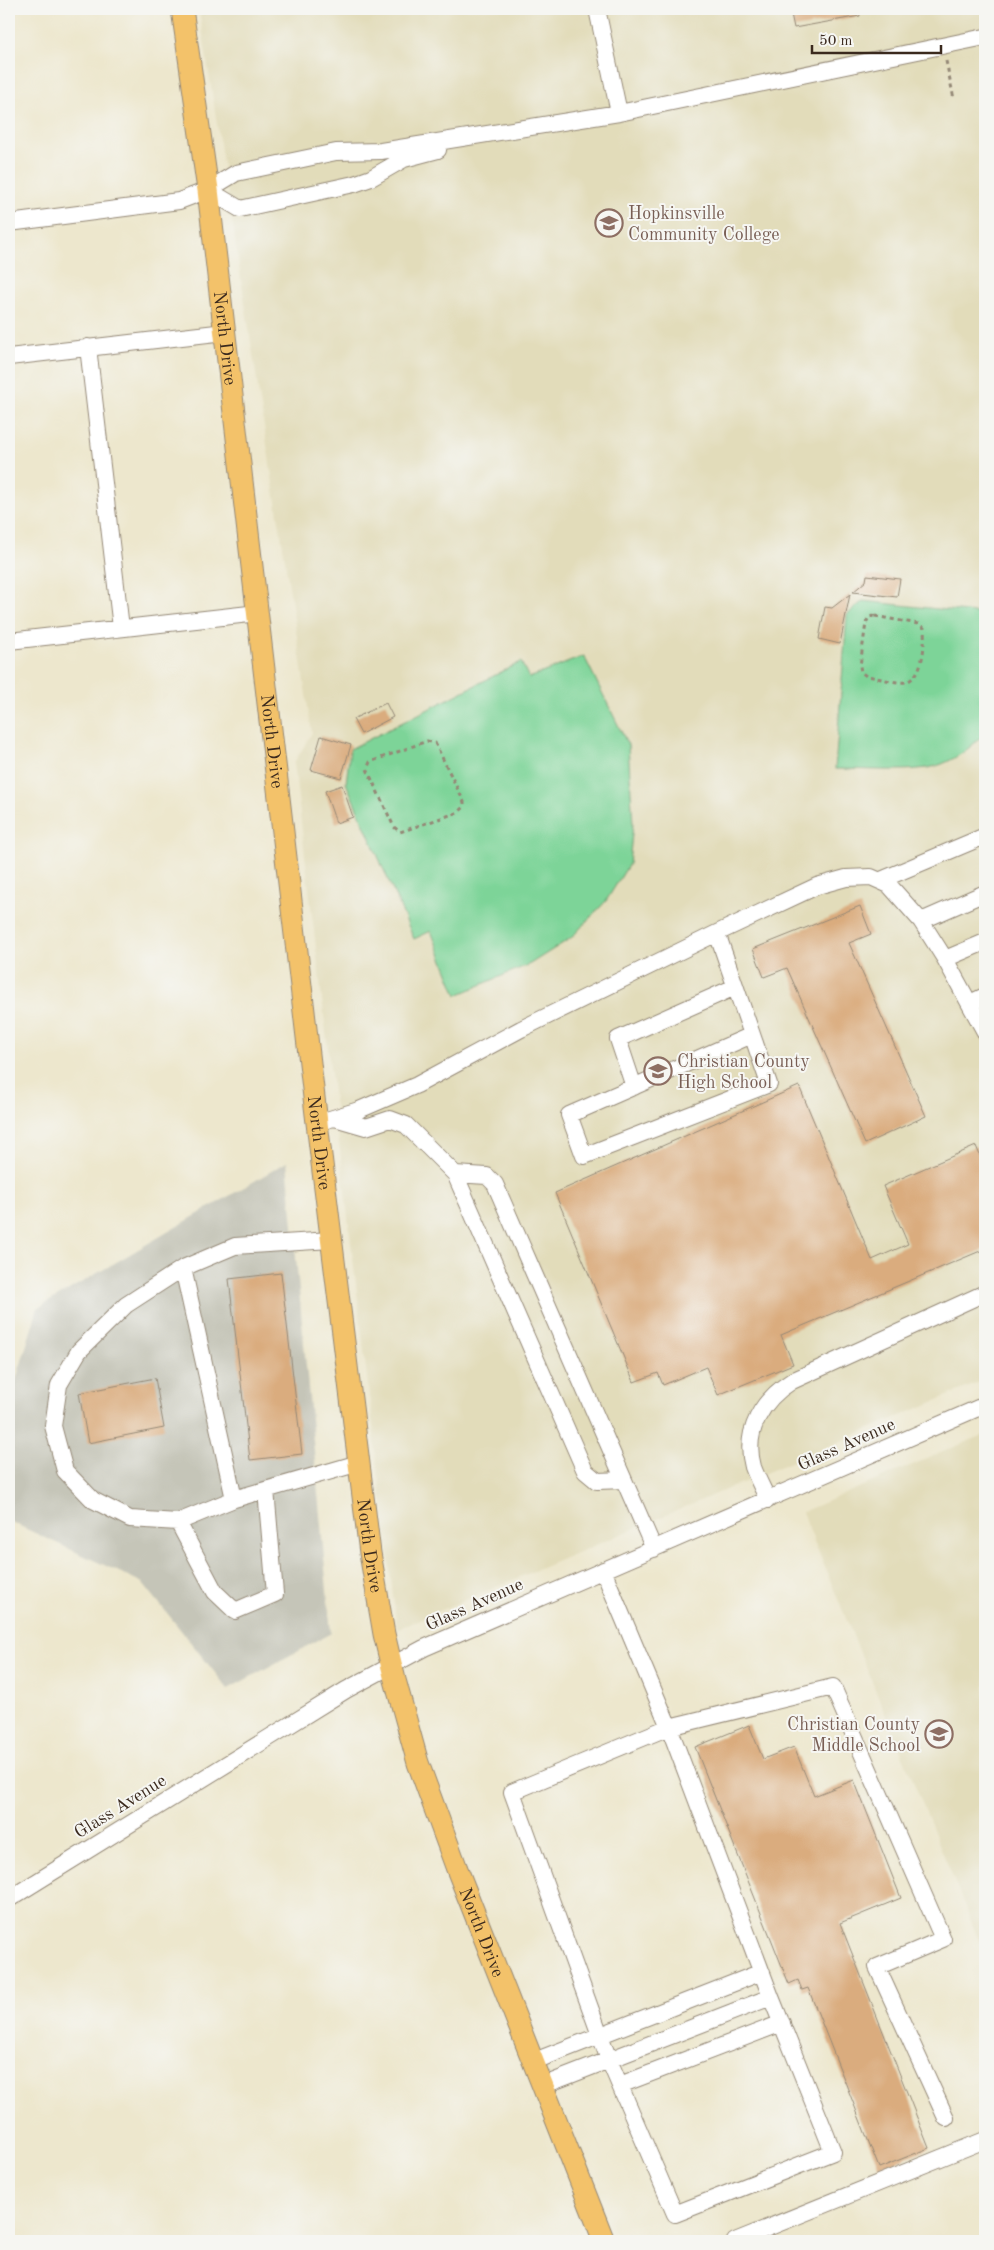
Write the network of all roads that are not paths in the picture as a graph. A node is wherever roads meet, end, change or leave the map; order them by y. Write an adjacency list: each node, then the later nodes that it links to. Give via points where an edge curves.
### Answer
1 (182, 9): 6 (main road, North Drive)
2 (597, 9): 4 (street)
3 (985, 37): 4 (street)
4 (619, 113): 5 (street)
5 (514, 129): 6 (street, via 381,151 336,152 236,173); 6 (street, via 404,159 354,184 240,210)
6 (208, 190): 7 (street, via 179,201); 8 (main road, North Drive)
7 (9, 223)
8 (225, 332): 9 (street); 11 (main road, North Drive)
9 (88, 347): 10 (street); 12 (street)
10 (9, 357)
11 (258, 613): 12 (street); 27 (main road, North Drive)
12 (121, 628): 13 (street)
13 (9, 641)
14 (985, 836): 15 (street)
15 (881, 880): 17 (street); 18 (street, via 852,877 817,886)
16 (985, 893): 17 (street)
17 (921, 921): 20 (street)
18 (716, 933): 21 (street); 27 (street, via 416,1085 359,1110)
19 (985, 942): 20 (street)
20 (945, 959): 23 (street)
21 (735, 987): 25 (street); 26 (street, via 618,1040)
22 (985, 996): 23 (street)
23 (970, 1003): 24 (street)
24 (985, 1032)
25 (752, 1035): 26 (street); 26 (street, via 769,1084 584,1156 569,1115)
26 (634, 1087)
27 (326, 1120): 28 (street, via 366,1127 390,1119 406,1125); 29 (main road, North Drive)
28 (455, 1174): 34 (street, via 487,1176 495,1184); 34 (street, via 585,1471 597,1481)
29 (332, 1240): 30 (street, via 235,1246); 33 (main road, North Drive)
30 (183, 1268): 36 (street); 38 (street, via 126,1305 79,1351 59,1384 54,1426 65,1471 93,1500 130,1519)
31 (985, 1293): 37 (street, via 792,1381 771,1395 753,1427 750,1450)
32 (985, 1405): 37 (street, Glass Avenue)
33 (359, 1463): 35 (street); 41 (main road, North Drive, via 370,1553)
34 (624, 1480): 39 (street)
35 (266, 1490): 36 (street); 38 (street, via 275,1594 234,1611 215,1592)
36 (234, 1499): 38 (street)
37 (768, 1500): 39 (street, Glass Avenue)
38 (178, 1522)
39 (654, 1548): 40 (street, Glass Avenue)
40 (602, 1570): 41 (street, Glass Avenue); 42 (street)
41 (391, 1665): 43 (street, Glass Avenue); 49 (main road, North Drive, via 418,1763)
42 (669, 1727): 44 (street); 47 (street, via 512,1792); 52 (street, via 833,1687 943,1939 877,1967)
43 (9, 1898)
44 (762, 1972): 45 (street); 47 (street)
45 (771, 1997): 46 (street); 48 (street)
46 (782, 2023): 50 (street); 50 (street, via 834,2152 674,2214)
47 (600, 2036): 48 (street); 49 (street)
48 (609, 2060): 50 (street); 51 (street)
49 (532, 2062): 51 (main road, North Drive)
50 (620, 2085)
51 (542, 2086): 54 (main road, North Drive)
52 (946, 2118)
53 (985, 2140): 55 (street)
54 (604, 2241)
55 (735, 2241)

